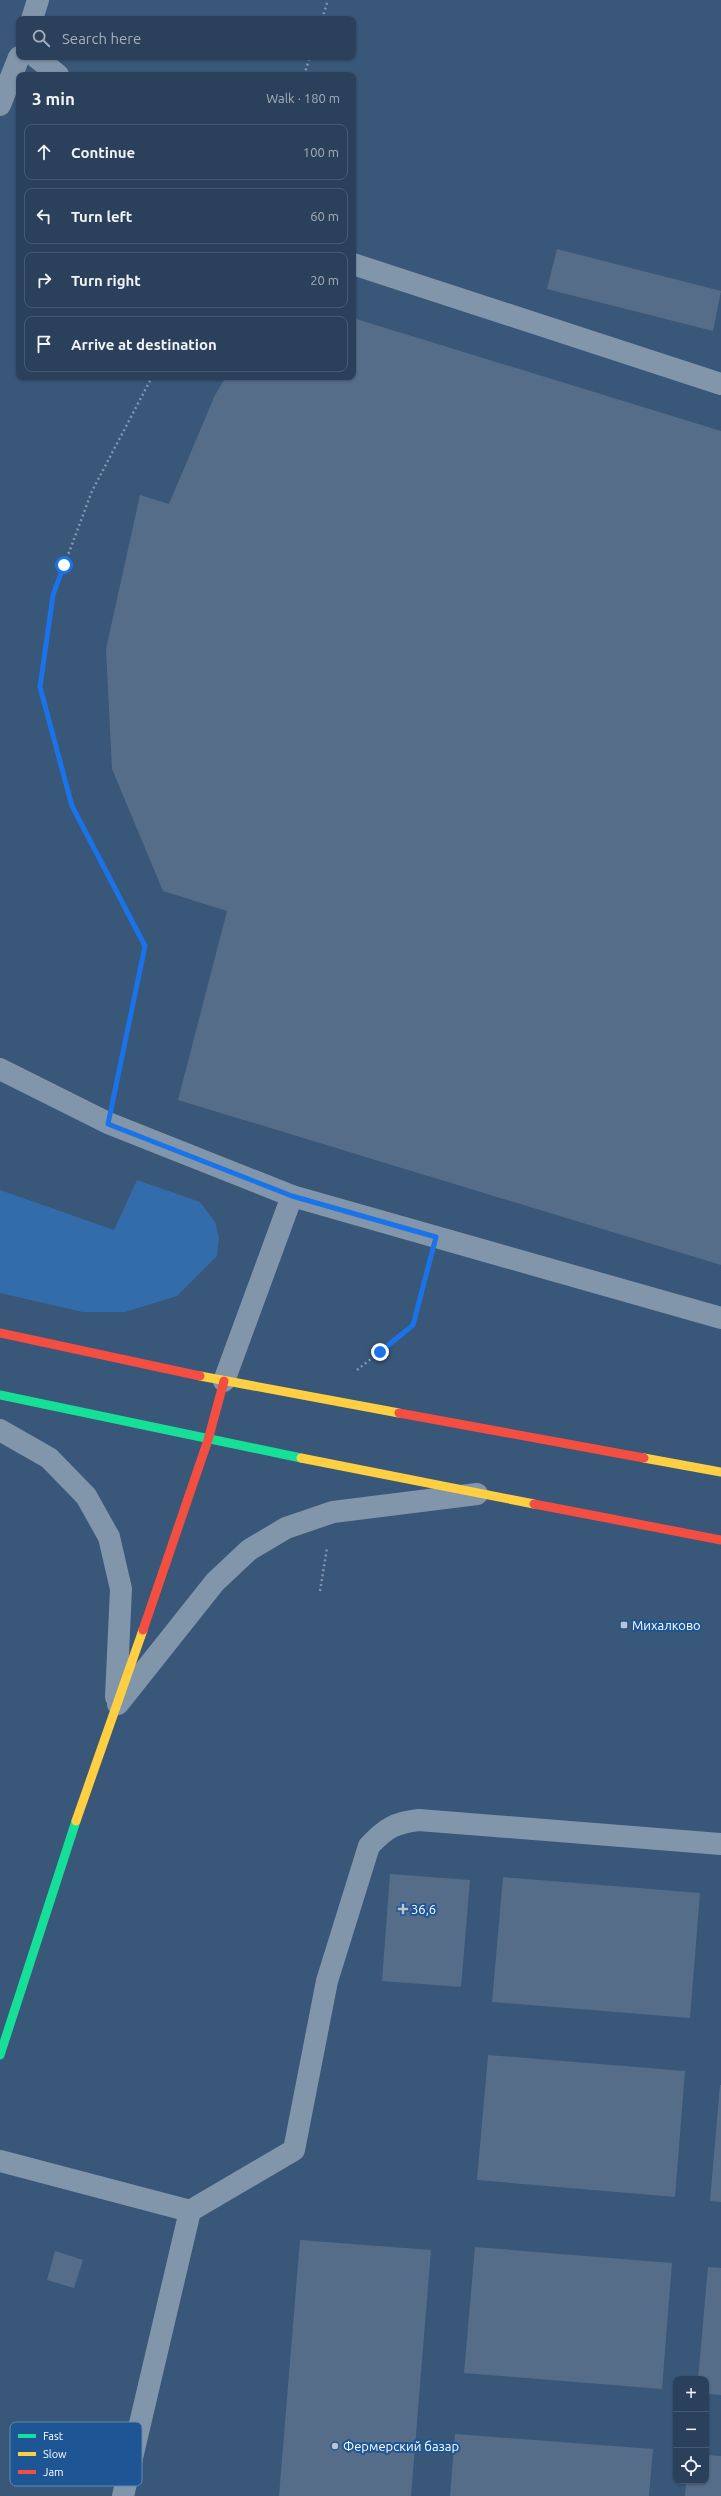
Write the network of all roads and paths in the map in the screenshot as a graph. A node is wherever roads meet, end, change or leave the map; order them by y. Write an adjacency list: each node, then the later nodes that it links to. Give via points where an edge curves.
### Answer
1 (38, 0): 3 (street)
2 (328, 0): 4 (path)
3 (33, 16)
4 (323, 16)
5 (18, 60): 10 (street)
6 (40, 60): 8 (street)
7 (309, 60): 9 (path)
8 (54, 72)
9 (305, 72)
10 (0, 105)
11 (356, 265): 13 (street)
12 (150, 380): 15 (path, via 92,491 53,595 40,687 72,806 145,946)
13 (721, 384)
14 (0, 1069): 15 (street)
15 (108, 1124): 16 (street)
16 (292, 1196): 17 (street); 21 (street)
17 (436, 1237): 18 (street); 20 (path, via 413,1325)
18 (721, 1318)
19 (0, 1333): 21 (street)
20 (357, 1370)
21 (224, 1382): 24 (street); 25 (street)
22 (0, 1395): 24 (street)
23 (0, 1430): 30 (street, via 49,1458 86,1496 109,1537 121,1589)
24 (208, 1440): 26 (street); 30 (street)
25 (721, 1472)
26 (482, 1494): 27 (street); 30 (street, via 333,1512 286,1528 249,1550 215,1582)
27 (721, 1540)
28 (328, 1542): 29 (path)
29 (320, 1591)
30 (116, 1706): 32 (street, via 44,1915)
31 (721, 1844): 34 (street, via 419,1820 399,1823 383,1831 369,1846 328,1981 294,2150)
32 (0, 2055)
33 (0, 2161): 34 (street)
34 (190, 2211): 35 (street)
35 (140, 2422)
36 (125, 2486): 37 (street)
37 (123, 2496)

